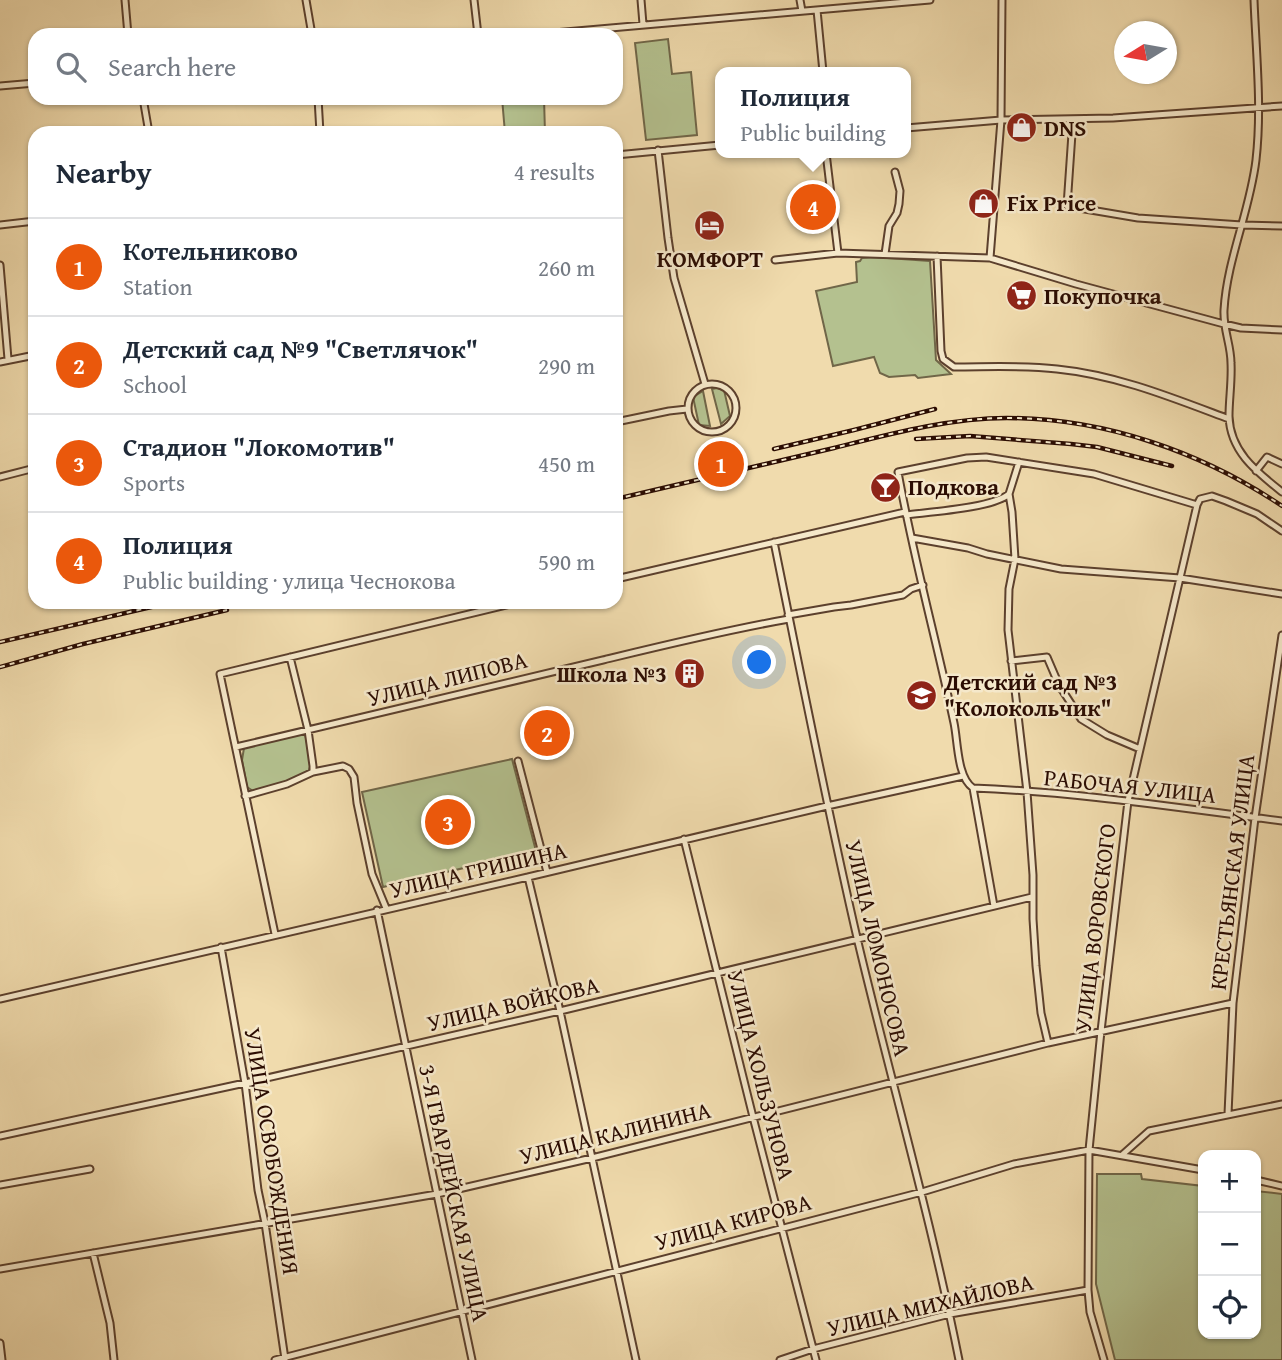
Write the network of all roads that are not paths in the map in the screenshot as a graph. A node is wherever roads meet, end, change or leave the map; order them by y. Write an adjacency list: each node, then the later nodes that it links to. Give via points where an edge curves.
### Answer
1 (125, 0): 12 (street)
2 (306, 0): 13 (street)
3 (474, 0): 14 (street)
4 (640, 0): 11 (street)
5 (800, 0): 10 (street)
6 (930, 0): 9 (street)
7 (1002, 0): 24 (street)
8 (1255, 0): 22 (street)
9 (817, 10): 10 (street); 16 (street)
10 (802, 11): 11 (street)
11 (643, 24): 15 (street)
12 (127, 28)
13 (311, 28)
14 (477, 28)
15 (602, 28)
16 (823, 67)
17 (28, 84): 18 (street)
18 (0, 86)
19 (144, 105): 25 (street)
20 (318, 105): 26 (street)
21 (1282, 106): 22 (street)
22 (1258, 108): 23 (street); 35 (street, via 1253,179)
23 (1073, 119): 24 (street); 35 (street, via 1067,206 1138,218)
24 (1001, 120): 27 (street); 40 (street)
25 (148, 126)
26 (320, 126)
27 (911, 128)
28 (715, 145): 29 (street)
29 (658, 150): 30 (street); 48 (street, via 674,278)
30 (623, 154)
31 (827, 158): 37 (street)
32 (895, 173): 38 (street, via 899,204 889,226)
33 (28, 222): 34 (street)
34 (0, 225)
35 (1242, 225): 36 (street); 43 (street, via 1229,270)
36 (1282, 226)
37 (838, 253): 38 (street); 41 (street)
38 (885, 254): 39 (street)
39 (937, 256): 40 (street); 50 (street, via 941,351 954,367 1057,369 1100,376)
40 (990, 258): 43 (street)
41 (775, 260)
42 (0, 265): 46 (street)
43 (1224, 324): 44 (street); 50 (street, via 1231,361)
44 (1282, 330)
45 (28, 356): 46 (street)
46 (8, 359): 47 (street)
47 (0, 362)
48 (705, 384): 49 (street, via 693,392); 49 (street, via 717,384 731,393 736,403 733,420 720,431 709,432 694,424)
49 (687, 409): 51 (street)
50 (1229, 419): 55 (street, via 1242,456)
51 (623, 421)
52 (1019, 462): 58 (street); 59 (street, via 1094,474); 60 (street, via 975,457 898,472)
53 (1282, 464): 55 (street, via 1267,457)
54 (28, 470): 56 (street)
55 (1256, 471): 57 (street)
56 (0, 477)
57 (1282, 492)
58 (1009, 494): 60 (street, via 958,509); 64 (street)
59 (1197, 505): 61 (street, via 1200,499 1212,496 1256,514); 66 (street, УЛИЦА ВОРОВСКОГО)
60 (906, 514): 62 (street); 63 (street)
61 (1282, 531)
62 (912, 538): 64 (street); 67 (street)
63 (774, 542): 65 (street); 70 (street, УЛИЦА ЛОМОНОСОВА)
64 (1015, 559): 66 (street, via 1060,569); 73 (street, via 1009,589)
65 (623, 577)
66 (1180, 578): 68 (street); 76 (street, УЛИЦА ВОРОВСКОГО)
67 (923, 585): 70 (street, УЛИЦА ЛИПОВА, via 903,594); 79 (street)
68 (1282, 594)
69 (490, 609): 72 (street)
70 (789, 617): 74 (street, УЛИЦА ЛИПОВА); 84 (street, УЛИЦА ЛОМОНОСОВА)
71 (1282, 635): 85 (street, КРЕСТЬЯНСКАЯ УЛИЦА)
72 (290, 657): 74 (street); 75 (street, via 220,674)
73 (1011, 662): 76 (street, via 1046,657 1082,719); 81 (street)
74 (308, 730): 75 (street, УЛИЦА ЛИПОВА); 78 (street)
75 (236, 747): 82 (street)
76 (1140, 748): 83 (street, УЛИЦА ВОРОВСКОГО)
77 (518, 761): 88 (street)
78 (313, 772): 82 (street); 92 (street, via 343,766 354,776 372,874)
79 (963, 776): 80 (street); 84 (street, УЛИЦА ГРИШИНА)
80 (973, 788): 81 (street, РАБОЧАЯ УЛИЦА); 91 (street)
81 (1027, 792): 83 (street, РАБОЧАЯ УЛИЦА); 90 (street)
82 (245, 796): 94 (street)
83 (1128, 802): 85 (street, РАБОЧАЯ УЛИЦА); 101 (street, УЛИЦА ВОРОВСКОГО)
84 (827, 806): 87 (street, УЛИЦА ГРИШИНА); 95 (street, УЛИЦА ЛОМОНОСОВА)
85 (1255, 818): 86 (street, РАБОЧАЯ УЛИЦА); 99 (street, КРЕСТЬЯНСКАЯ УЛИЦА)
86 (1282, 821)
87 (684, 839): 88 (street, УЛИЦА ГРИШИНА); 97 (street, УЛИЦА ХОЛЬЗУНОВА)
88 (547, 872): 89 (street, УЛИЦА ГРИШИНА)
89 (528, 877): 92 (street, УЛИЦА ГРИШИНА); 100 (street)
90 (1032, 897): 91 (street, УЛИЦА ВОЙКОВА); 102 (street)
91 (994, 906): 95 (street, УЛИЦА ВОЙКОВА)
92 (386, 908): 93 (street, УЛИЦА ГРИШИНА)
93 (377, 910): 94 (street, УЛИЦА ГРИШИНА); 103 (street, 3-Я ГВАРДЕЙСКАЯ УЛИЦА)
94 (275, 934): 96 (street, УЛИЦА ГРИШИНА)
95 (857, 939): 97 (street, УЛИЦА ВОЙКОВА); 104 (street, УЛИЦА ЛОМОНОСОВА)
96 (221, 947): 98 (street, УЛИЦА ГРИШИНА); 105 (street, УЛИЦА ОСВОБОЖДЕНИЯ)
97 (718, 973): 100 (street, УЛИЦА ВОЙКОВА); 108 (street, УЛИЦА ХОЛЬЗУНОВА)
98 (0, 999)
99 (1233, 1003): 101 (street, УЛИЦА КАЛИНИНА); 107 (street, КРЕСТЬЯНСКАЯ УЛИЦА)
100 (560, 1011): 103 (street, УЛИЦА ВОЙКОВА); 112 (street)
101 (1101, 1031): 102 (street, УЛИЦА КАЛИНИНА); 110 (street, УЛИЦА ВОРОВСКОГО)
102 (1048, 1043): 104 (street, УЛИЦА КАЛИНИНА)
103 (405, 1046): 105 (street, УЛИЦА ВОЙКОВА); 119 (street, 3-Я ГВАРДЕЙСКАЯ УЛИЦА)
104 (892, 1081): 108 (street, УЛИЦА КАЛИНИНА); 118 (street, УЛИЦА ЛОМОНОСОВА)
105 (245, 1083): 109 (street, УЛИЦА ВОЙКОВА); 120 (street, УЛИЦА ОСВОБОЖДЕНИЯ)
106 (1282, 1104): 107 (street)
107 (1228, 1114): 111 (street, via 1149,1131)
108 (753, 1117): 112 (street, УЛИЦА КАЛИНИНА); 121 (street, УЛИЦА ХОЛЬЗУНОВА)
109 (0, 1136)
110 (1089, 1150): 111 (street, УЛИЦА КИРОВА); 118 (street, УЛИЦА КИРОВА, via 1014,1164); 125 (street, УЛИЦА ВОРОВСКОГО)
111 (1122, 1155): 114 (street, УЛИЦА КИРОВА)
112 (592, 1158): 119 (street, УЛИЦА КАЛИНИНА); 124 (street)
113 (90, 1169): 116 (street)
114 (1198, 1169)
115 (1261, 1181): 117 (street)
116 (0, 1185)
117 (1282, 1186)
118 (922, 1192): 121 (street, УЛИЦА КИРОВА); 127 (street, УЛИЦА ЛОМОНОСОВА)
119 (437, 1195): 120 (street, УЛИЦА КАЛИНИНА); 126 (street, 3-Я ГВАРДЕЙСКАЯ УЛИЦА)
120 (265, 1223): 122 (street, УЛИЦА КАЛИНИНА); 130 (street, УЛИЦА ОСВОБОЖДЕНИЯ)
121 (782, 1228): 124 (street, УЛИЦА КИРОВА); 129 (street, УЛИЦА ХОЛЬЗУНОВА)
122 (93, 1254): 123 (street, УЛИЦА КАЛИНИНА); 132 (street)
123 (0, 1269)
124 (617, 1271): 126 (street, УЛИЦА КИРОВА); 135 (street)
125 (1088, 1290): 127 (street, УЛИЦА МИХАЙЛОВА); 139 (street, УЛИЦА ВОРОВСКОГО)
126 (461, 1313): 130 (street, УЛИЦА КИРОВА); 134 (street, 3-Я ГВАРДЕЙСКАЯ УЛИЦА)
127 (950, 1314): 129 (street, УЛИЦА МИХАЙЛОВА); 138 (street, УЛИЦА ЛОМОНОСОВА)
128 (0, 1343): 131 (street)
129 (813, 1349): 136 (street, УЛИЦА МИХАЙЛОВА); 137 (street, УЛИЦА ХОЛЬЗУНОВА)
130 (285, 1359): 133 (street, УЛИЦА КИРОВА)
131 (2, 1360)
132 (114, 1360)
133 (275, 1360)
134 (472, 1360)
135 (636, 1360)
136 (780, 1360)
137 (816, 1360)
138 (959, 1360)
139 (1104, 1360)

